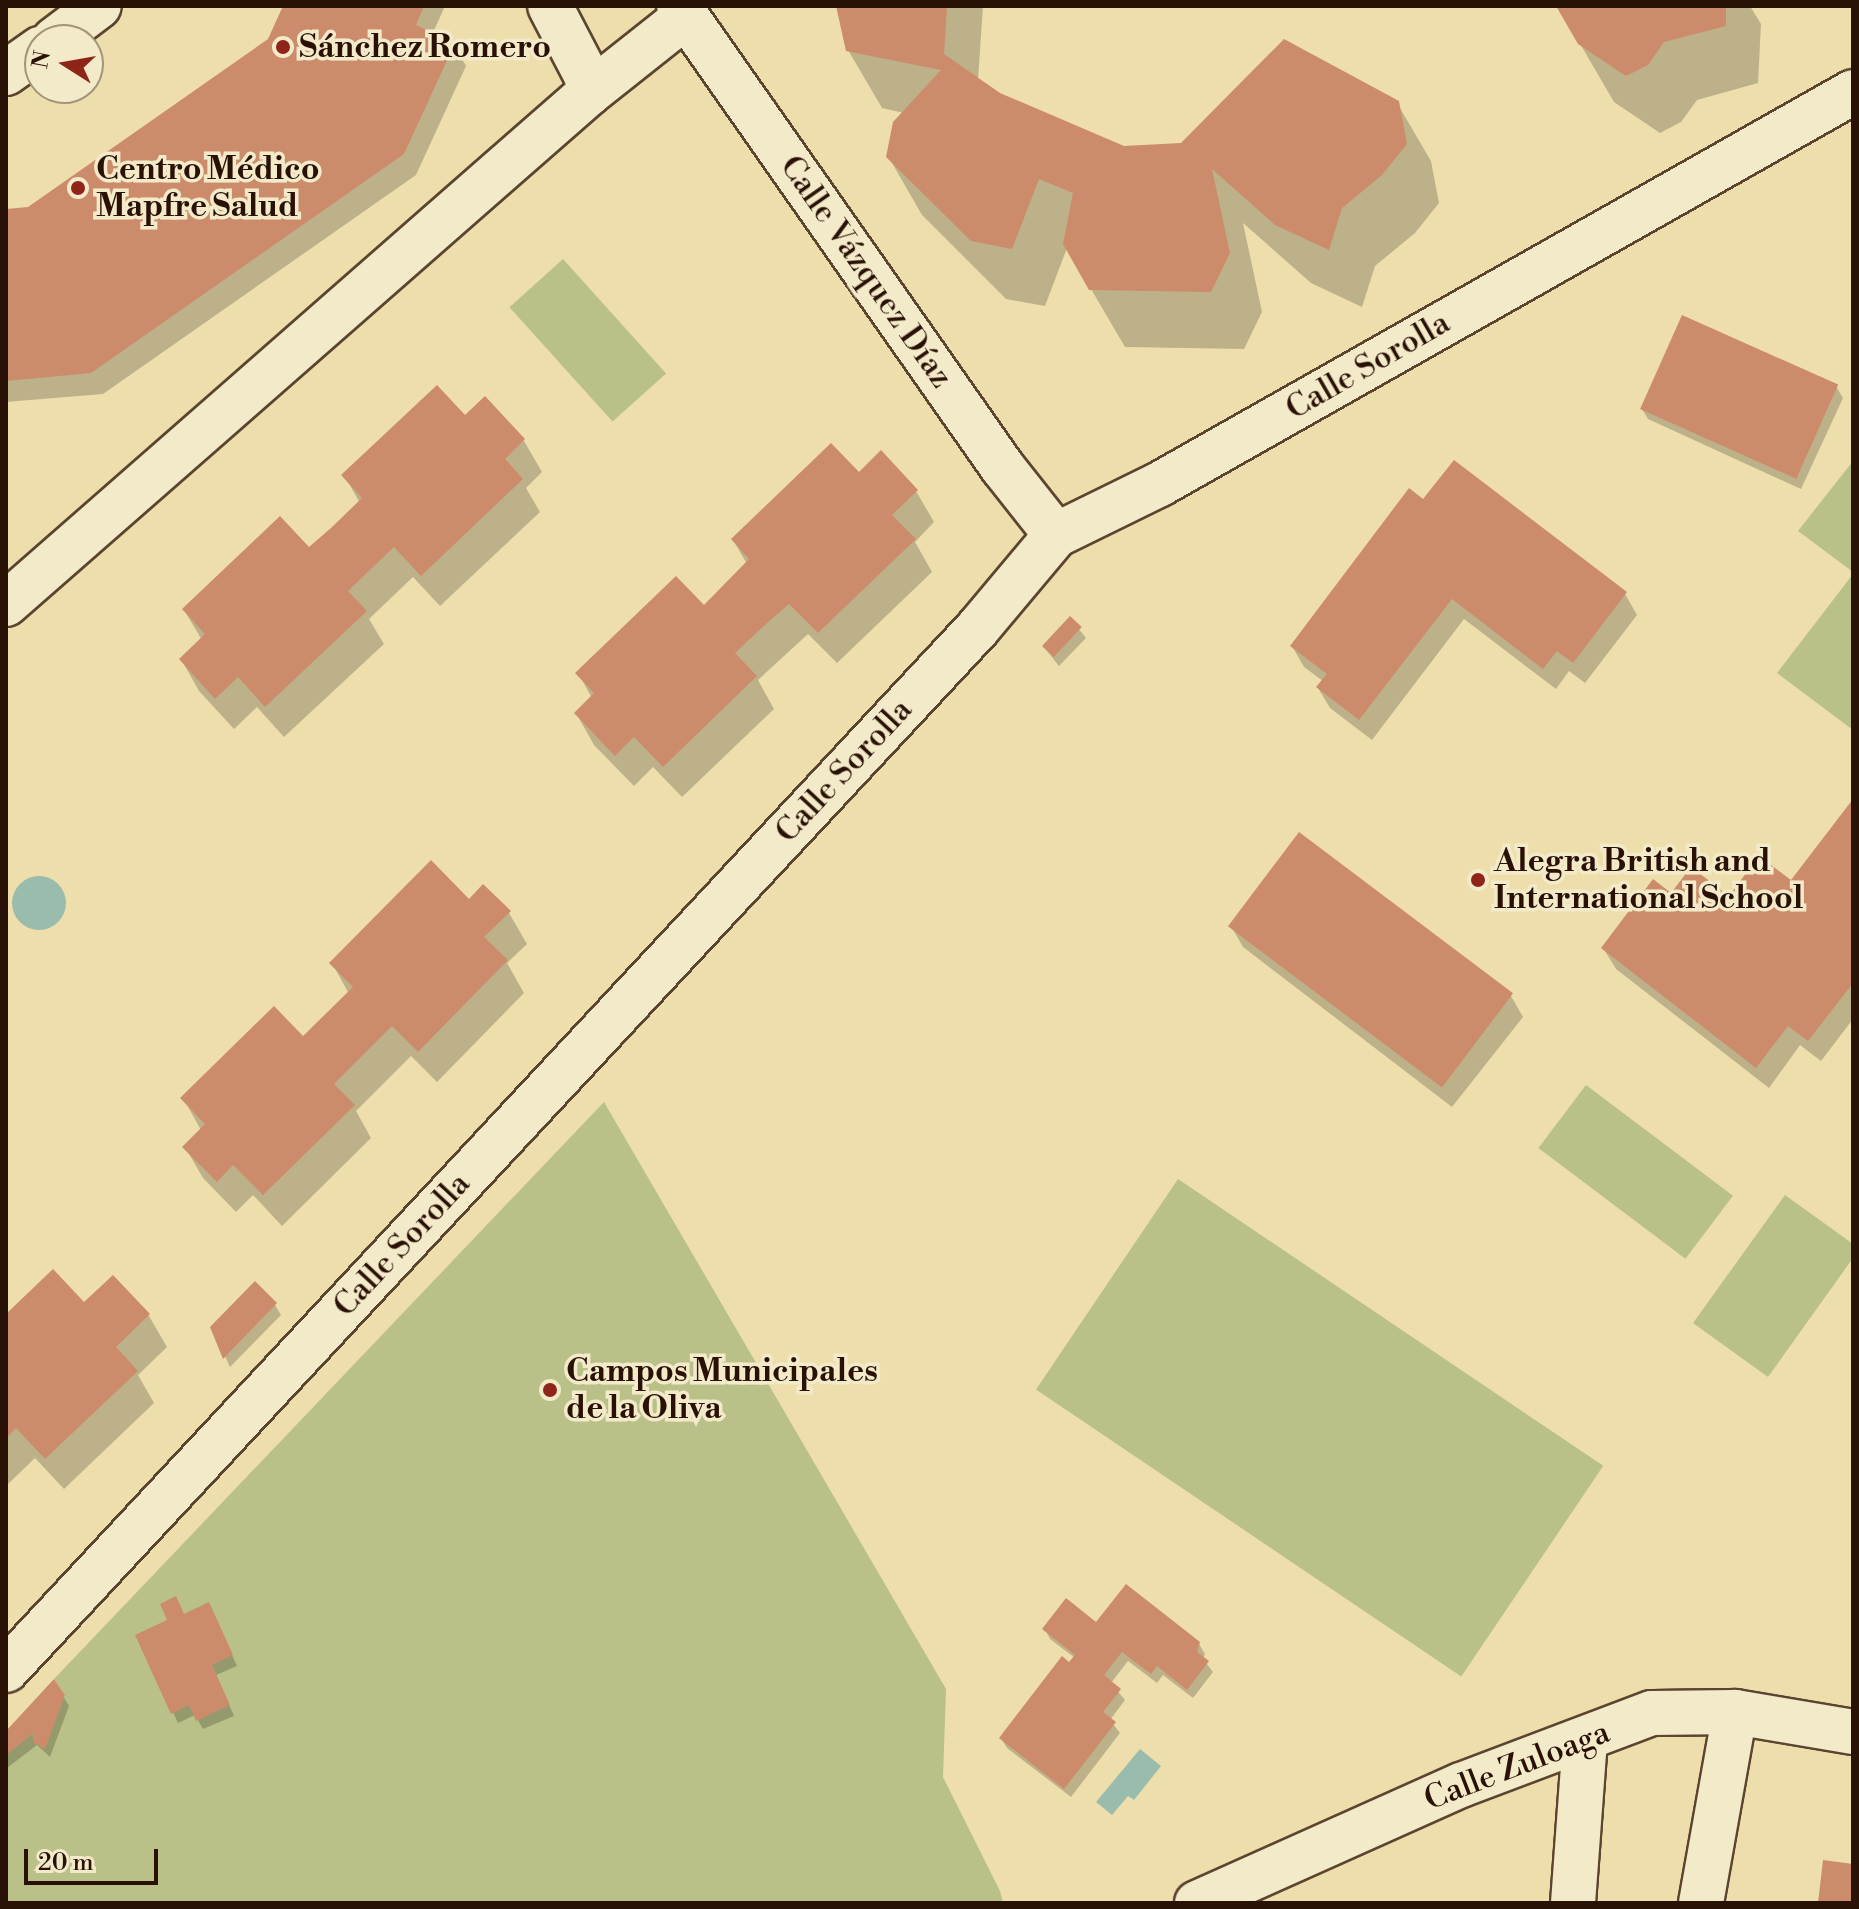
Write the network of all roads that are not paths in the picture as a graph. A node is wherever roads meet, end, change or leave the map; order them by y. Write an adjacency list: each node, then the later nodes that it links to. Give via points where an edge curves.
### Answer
1 (99, 6): 4 (street)
2 (550, 6): 8 (street, via 587,77)
3 (682, 11): 8 (street); 9 (street, Calle Vázquez Díaz, via 1003,468)
4 (75, 24)
5 (24, 60): 6 (street)
6 (6, 73)
7 (1853, 92): 9 (street, Calle Sorolla, via 1160,484)
8 (589, 93): 10 (street)
9 (1056, 535): 11 (street, Calle Sorolla, via 978,628)
10 (6, 604)
11 (6, 1670)
12 (1735, 1712): 13 (street, Calle Zuloaga); 14 (street, Calle Zuloaga, via 1652,1713); 17 (street)
13 (1853, 1732)
14 (1585, 1740): 15 (street, Calle Zuloaga, via 1461,1785); 16 (street)
15 (1197, 1903)
16 (1573, 1903)
17 (1701, 1903)

